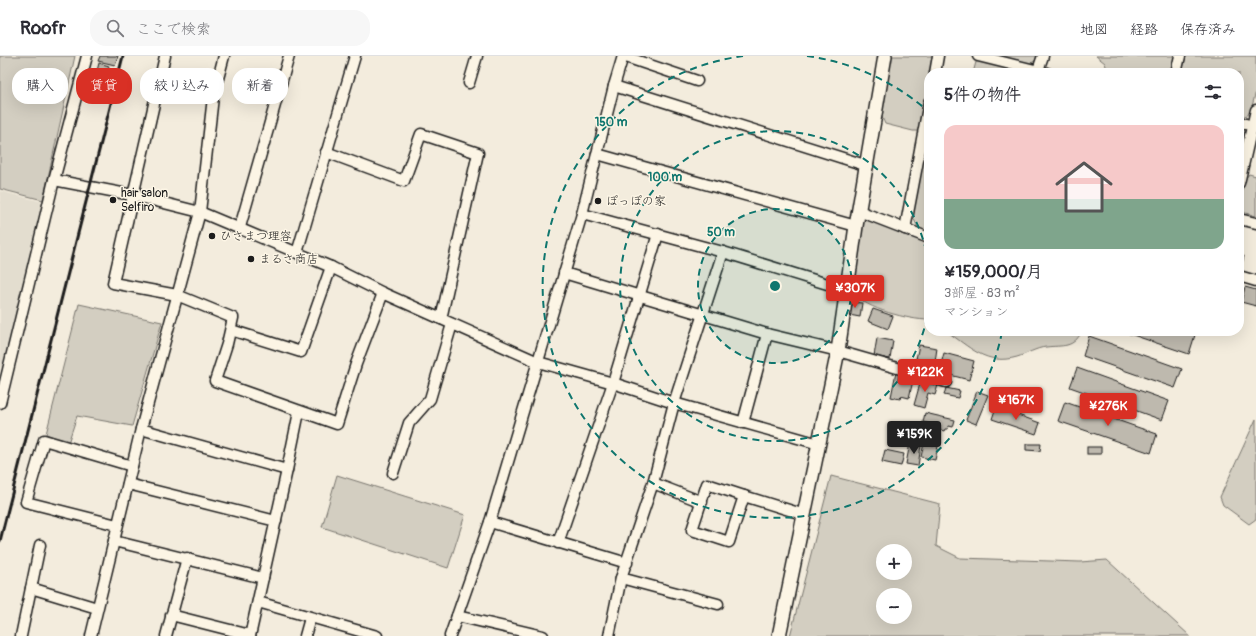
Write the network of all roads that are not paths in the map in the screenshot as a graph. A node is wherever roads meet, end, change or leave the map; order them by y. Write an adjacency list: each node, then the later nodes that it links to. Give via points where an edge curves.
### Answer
1 (87, 56): 32 (street)
2 (165, 56): 13 (street)
3 (224, 56): 14 (street)
4 (289, 56): 40 (street)
5 (356, 56): 28 (street)
6 (477, 56): 20 (street)
7 (623, 56): 19 (street); 21 (street)
8 (886, 56): 31 (street)
9 (938, 56): 15 (street)
10 (978, 56): 16 (street)
11 (1043, 56): 17 (street)
12 (1180, 56): 18 (street)
13 (162, 68)
14 (221, 68)
15 (936, 68)
16 (1025, 68)
17 (1042, 68)
18 (1177, 68)
19 (697, 81)
20 (469, 83)
21 (614, 86): 29 (street); 31 (street)
22 (154, 104): 33 (street)
23 (212, 104): 35 (street)
24 (1256, 110): 26 (street)
25 (1244, 123): 26 (street)
26 (1254, 126): 30 (street)
27 (924, 144): 41 (street)
28 (326, 152): 45 (street); 55 (street, via 404,181 421,134 478,153)
29 (597, 154): 36 (street); 39 (street)
30 (1244, 164)
31 (868, 166): 34 (street)
32 (54, 180): 33 (street); 61 (street)
33 (132, 195): 35 (street); 53 (street, via 112,283)
34 (859, 211): 39 (street); 41 (street)
35 (200, 212): 40 (street); 53 (street)
36 (582, 214): 42 (street); 47 (street)
37 (1244, 220): 38 (street)
38 (1256, 223)
39 (856, 226): 50 (street)
40 (240, 228): 45 (street)
41 (905, 229): 43 (street)
42 (658, 234): 44 (street); 52 (street)
43 (924, 236)
44 (723, 252): 50 (street); 54 (street)
45 (297, 253): 46 (street)
46 (331, 267): 51 (street); 57 (street, via 300,352)
47 (564, 273): 52 (street); 60 (street)
48 (1244, 277): 49 (street)
49 (1256, 281)
50 (847, 290): 59 (street)
51 (383, 293): 55 (street); 66 (street, via 337,424)
52 (639, 294): 54 (street); 63 (street)
53 (177, 295): 57 (street, via 233,318); 68 (street)
54 (703, 314): 58 (street); 65 (street)
55 (441, 320): 56 (street)
56 (452, 324): 60 (street); 72 (street, via 430,399 409,423)
57 (230, 330): 66 (street, via 215,381)
58 (767, 334): 59 (street); 67 (street)
59 (838, 351): 62 (street); 69 (street)
60 (538, 362): 63 (street); 79 (street)
61 (3, 377): 64 (street)
62 (946, 382)
63 (613, 383): 65 (street); 82 (street)
64 (0, 403)
65 (674, 403): 67 (street); 73 (street)
66 (299, 412): 71 (street)
67 (743, 423): 69 (street)
68 (142, 429): 70 (street); 71 (street)
69 (819, 444): 77 (street)
70 (132, 466): 74 (street); 80 (street, via 44,440 26,502)
71 (288, 470): 78 (street)
72 (393, 473)
73 (653, 483): 76 (street); 85 (street)
74 (128, 484): 78 (street); 80 (street)
75 (744, 496): 76 (street, via 707,484); 76 (street, via 729,542 692,530); 77 (street)
76 (702, 502)
77 (806, 515): 104 (street)
78 (276, 521): 86 (street)
79 (490, 522): 82 (street); 93 (street)
80 (118, 525): 81 (street)
81 (114, 541): 84 (street); 91 (street)
82 (558, 543): 85 (street)
83 (40, 545): 88 (street)
84 (187, 558): 86 (street); 92 (street)
85 (627, 563): 87 (street)
86 (263, 578): 89 (street)
87 (621, 578): 90 (street); 103 (street)
88 (31, 588): 91 (street); 95 (street)
89 (258, 602): 94 (street); 98 (street)
90 (718, 604)
91 (97, 608): 96 (street)
92 (171, 615): 97 (street); 98 (street)
93 (457, 616): 101 (street); 102 (street)
94 (310, 618): 99 (street); 100 (street)
95 (21, 636)
96 (91, 636)
97 (166, 636)
98 (250, 636)
99 (304, 636)
100 (377, 636)
101 (450, 636)
102 (543, 636)
103 (609, 636)
104 (779, 636)

